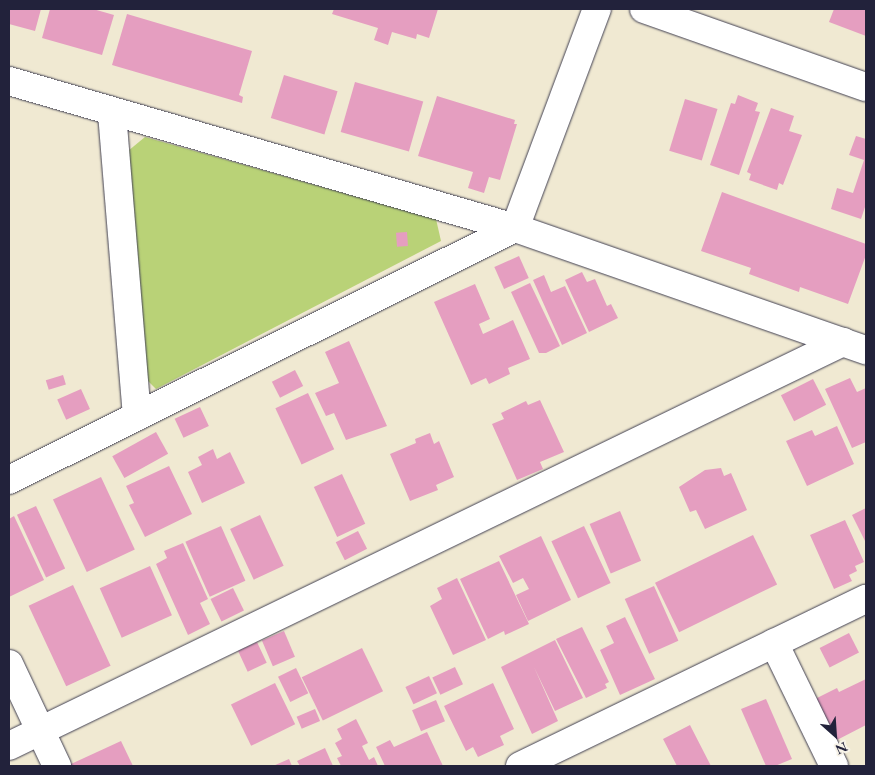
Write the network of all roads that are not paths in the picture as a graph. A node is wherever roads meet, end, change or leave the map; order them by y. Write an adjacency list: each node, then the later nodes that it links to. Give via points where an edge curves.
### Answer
1 (597, 9): 6 (street)
2 (644, 9): 4 (street)
3 (9, 81): 5 (street)
4 (866, 86)
5 (112, 113): 6 (street); 8 (street)
6 (515, 228): 7 (street); 8 (street)
7 (855, 346): 13 (street)
8 (137, 416): 9 (street)
9 (9, 480)
10 (866, 599): 11 (street)
11 (774, 643): 16 (street); 17 (street)
12 (9, 664): 13 (street)
13 (40, 732): 14 (street); 15 (street)
14 (9, 746)
15 (57, 766)
16 (520, 766)
17 (834, 766)

